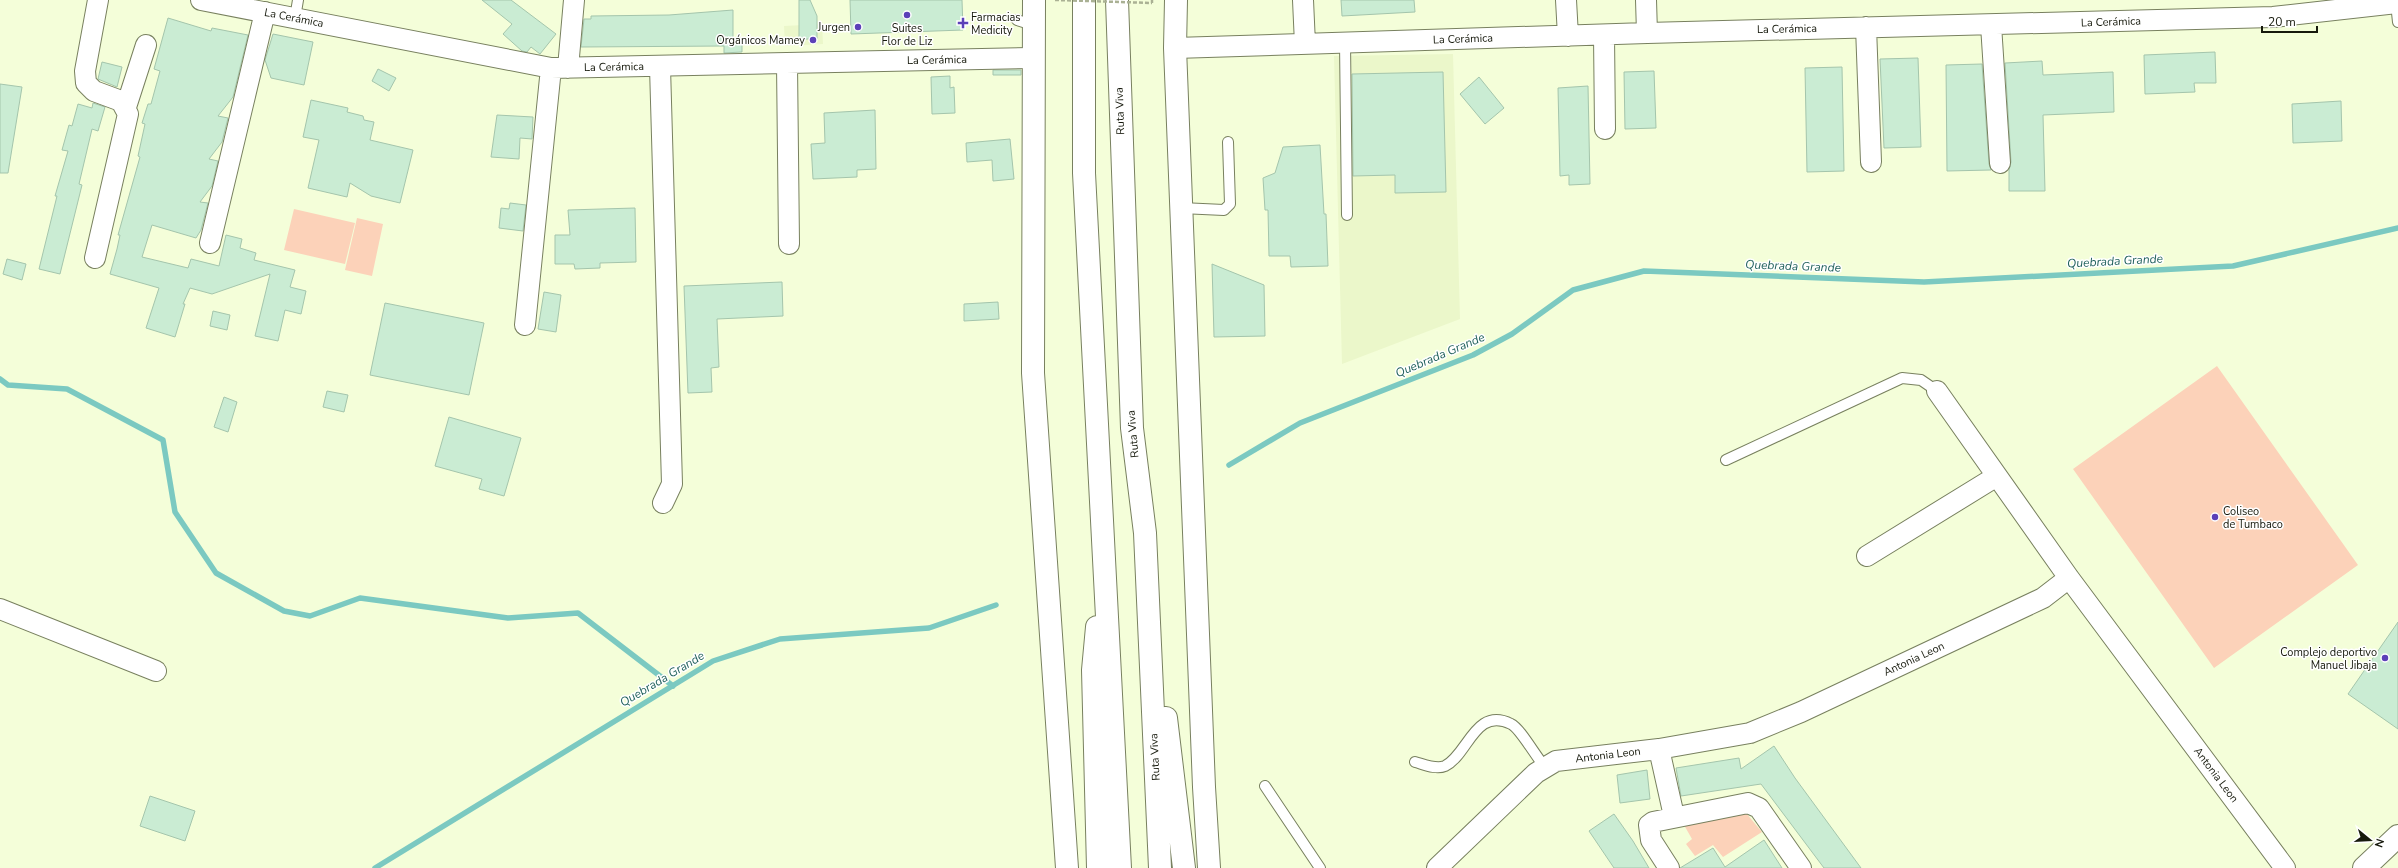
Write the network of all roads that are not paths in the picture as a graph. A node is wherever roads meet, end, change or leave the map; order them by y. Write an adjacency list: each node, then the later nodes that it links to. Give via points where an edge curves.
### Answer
1 (98, 0): 27 (street, via 85,71 86,83 94,91 121,101)
2 (201, 0): 13 (street, La Cerámica)
3 (574, 0): 26 (street)
4 (1034, 0): 23 (main road, via 1025,22)
5 (1084, 0): 43 (main road, via 1084,173)
6 (1116, 0): 42 (main road, Ruta Viva, via 1132,428)
7 (1176, 0): 22 (main road)
8 (1303, 0): 20 (street)
9 (1566, 0): 18 (street)
10 (1646, 0): 16 (street)
11 (296, 9): 13 (street, La Cerámica); 26 (street, La Cerámica)
12 (2397, 9): 14 (street, La Cerámica, via 2273,17)
13 (265, 12): 34 (street)
14 (1991, 25): 15 (street, La Cerámica); 31 (street)
15 (1866, 27): 16 (street, La Cerámica); 30 (street)
16 (1647, 33): 17 (street, La Cerámica)
17 (1604, 35): 18 (street, La Cerámica); 28 (street)
18 (1568, 36): 19 (street, La Cerámica)
19 (1345, 42): 20 (street, La Cerámica); 33 (lane)
20 (1305, 44): 22 (street, La Cerámica)
21 (146, 45): 27 (street)
22 (1175, 48): 32 (main road)
23 (1032, 58): 24 (street, La Cerámica); 54 (main road, via 1033,373)
24 (786, 64): 25 (street, La Cerámica); 35 (street)
25 (660, 67): 26 (street, La Cerámica); 41 (street, via 672,484)
26 (560, 68): 37 (street)
27 (126, 108): 36 (street, via 128,120)
28 (1605, 128)
29 (1228, 142): 32 (lane, via 1230,204 1224,210)
30 (1871, 162)
31 (2000, 163)
32 (1181, 208): 59 (main road)
33 (1347, 215)
34 (210, 244)
35 (789, 244)
36 (95, 258)
37 (525, 325)
38 (1937, 391): 39 (lane, via 1921,380 1902,378); 40 (street)
39 (1726, 460)
40 (1997, 476): 44 (street); 45 (street)
41 (663, 503)
42 (1145, 533): 57 (main road, Ruta Viva); 58 (main road)
43 (1105, 554): 55 (main road, via 1093,670); 56 (main road)
44 (1867, 556)
45 (2069, 578): 48 (street, Antonia Leon, via 2043,598 1750,733); 64 (street, Antonia Leon)
46 (0, 609): 47 (street)
47 (156, 670)
48 (1659, 749): 50 (street, Antonia Leon, via 1556,761); 52 (street)
49 (1415, 762): 50 (lane, via 1435,767 1445,766 1475,730 1489,722 1500,721 1519,730 1533,754)
50 (1545, 767): 61 (street, Antonia Leon)
51 (1265, 786): 60 (lane)
52 (1674, 816): 62 (street, via 1649,825 1650,840); 63 (street, via 1748,803 1759,808)
53 (2398, 836): 65 (main road)
54 (1067, 868)
55 (1098, 868)
56 (1120, 868)
57 (1160, 868)
58 (1184, 868)
59 (1209, 868)
60 (1320, 868)
61 (1437, 868)
62 (1669, 868)
63 (1801, 868)
64 (2285, 868)
65 (2364, 868)

